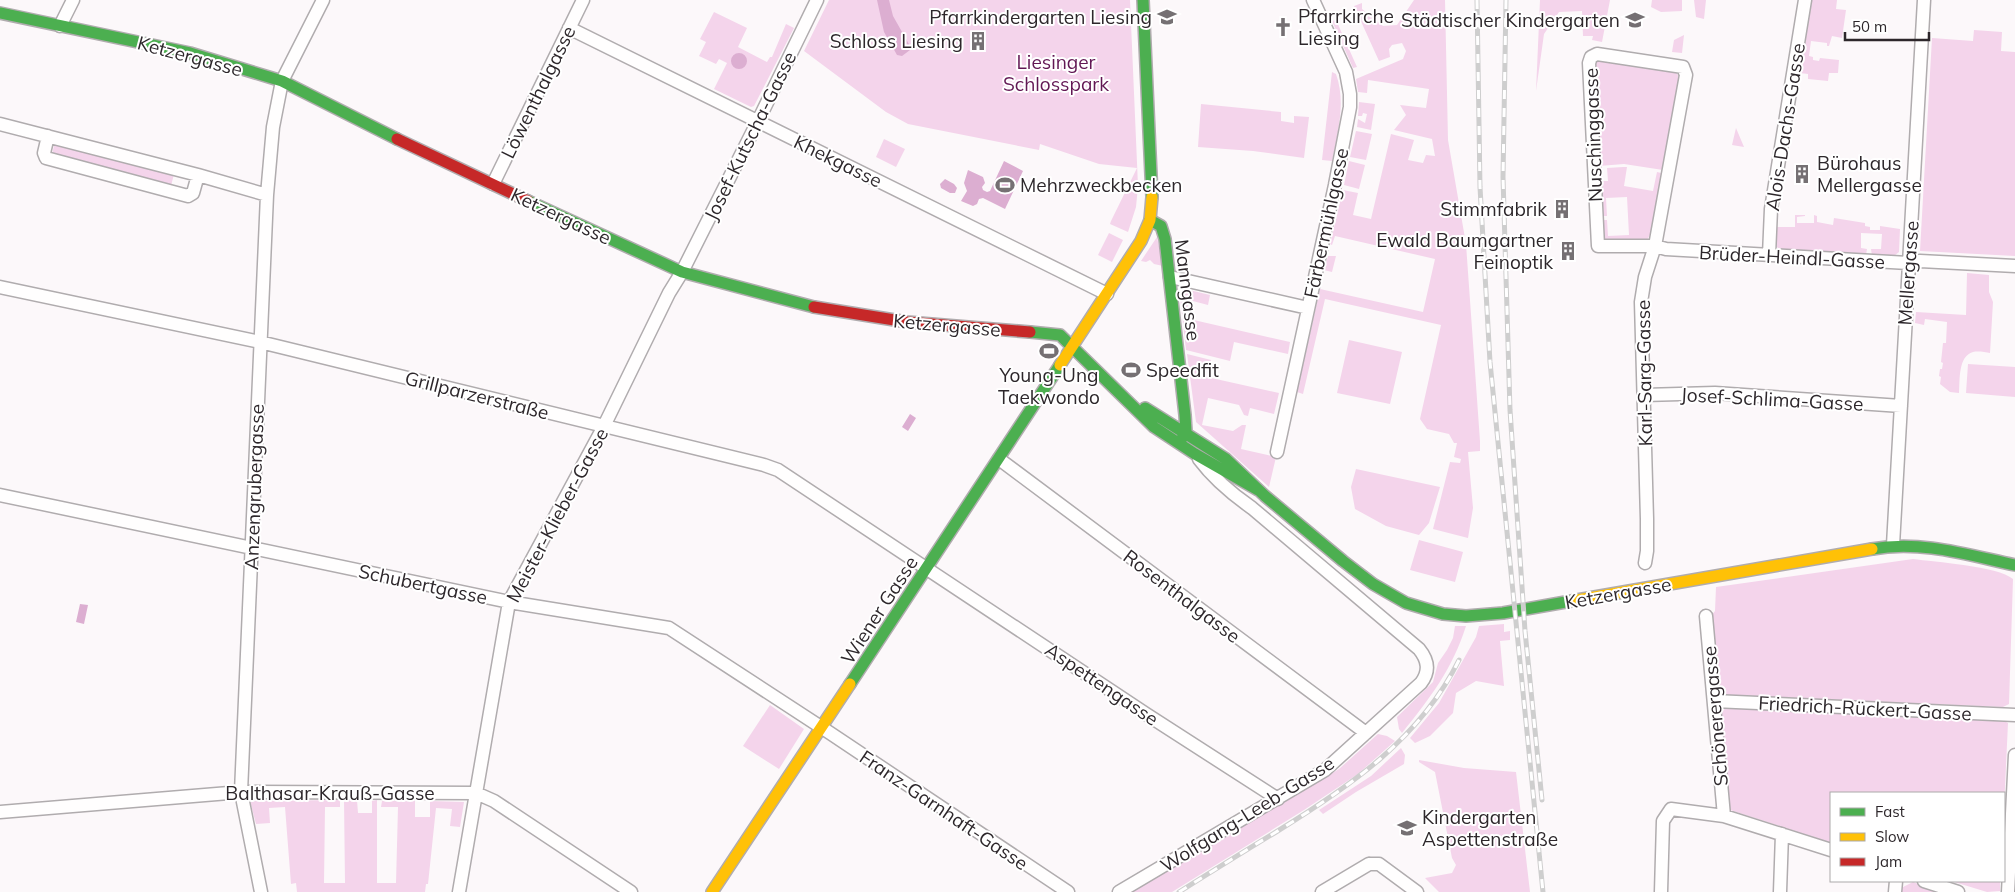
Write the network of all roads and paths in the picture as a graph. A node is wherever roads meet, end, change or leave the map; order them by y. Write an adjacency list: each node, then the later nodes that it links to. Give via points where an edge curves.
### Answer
1 (73, 0): 10 (street)
2 (323, 0): 13 (street, Anzengrubergasse)
3 (583, 0): 11 (street, Löwenthalgasse)
4 (817, 0): 14 (street, Josef-Kutscha-Gasse)
5 (1143, 0): 20 (main road, via 1152,192)
6 (1313, 0): 30 (street, Färbermühlgasse, via 1346,72 1350,107)
7 (1805, 0): 23 (street, Alois-Dachs-Gasse, via 1771,209)
8 (1924, 0): 24 (street, Mellergasse)
9 (0, 13): 10 (main road, Ketzergasse)
10 (60, 26): 13 (main road, Ketzergasse, via 190,52)
11 (569, 28): 14 (street, Khekgasse); 18 (street, Löwenthalgasse)
12 (1683, 67): 21 (street, Nuschinggasse, via 1597,54 1590,60); 22 (street, Karl-Sarg-Gasse, via 1686,75)
13 (282, 81): 18 (main road, Ketzergasse); 19 (street, Anzengrubergasse, via 273,127)
14 (758, 121): 26 (street, Josef-Kutscha-Gasse); 29 (street, Khekgasse)
15 (0, 124): 16 (street)
16 (48, 136): 17 (street); 17 (street, via 46,158 188,196 193,193)
17 (198, 175): 19 (street)
18 (493, 184): 26 (main road, Ketzergasse)
19 (267, 195): 31 (street, Anzengrubergasse)
20 (1150, 220): 27 (main road, Manngasse, via 1162,230); 29 (main road, Wiener Gasse, via 1136,250)
21 (1598, 246): 22 (street, Brüder-Heindl-Gasse)
22 (1655, 246): 23 (street, Brüder-Heindl-Gasse, via 1666,250); 34 (street, Karl-Sarg-Gasse, via 1641,302)
23 (1769, 255): 24 (street, Brüder-Heindl-Gasse)
24 (1908, 263): 25 (street, Brüder-Heindl-Gasse); 35 (street, Mellergasse)
25 (2015, 266)
26 (682, 272): 32 (main road, Ketzergasse, via 803,305 907,322 1056,334); 36 (street, Meister-Klieber-Gasse)
27 (1170, 277): 30 (street); 37 (main road, Manngasse)
28 (0, 287): 31 (street, Grillparzerstraße)
29 (1107, 294): 32 (main road, Wiener Gasse)
30 (1308, 308): 39 (street, Färbermühlgasse)
31 (260, 342): 36 (street, Grillparzerstraße); 45 (street, Anzengrubergasse)
32 (1072, 345): 33 (main road, Ketzergasse); 41 (main road, Wiener Gasse)
33 (1119, 392): 37 (main road, Ketzergasse); 38 (main road, Ketzergasse, via 1154,427)
34 (1644, 395): 35 (street, Josef-Schlima-Gasse, via 1715,393); 46 (street, Karl-Sarg-Gasse)
35 (1901, 406): 44 (street, Mellergasse)
36 (604, 426): 48 (street, Grillparzerstraße, via 778,470); 49 (street, Meister-Klieber-Gasse)
37 (1186, 431): 38 (main road); 42 (main road, Ketzergasse, via 1238,469)
38 (1178, 444): 40 (main road, Ketzergasse)
39 (1277, 452)
40 (1194, 454): 42 (main road, Ketzergasse); 51 (street, Ketzergasse, via 1215,479 1419,649)
41 (999, 459): 48 (main road, Wiener Gasse); 55 (street, Rosenthalgasse)
42 (1258, 490): 44 (main road, Ketzergasse, via 1363,578 1392,596 1440,614 1461,616 1503,613)
43 (0, 495): 45 (street, Schubertgasse)
44 (1893, 545): 47 (main road, Ketzergasse, via 1927,546)
45 (251, 548): 49 (street, Schubertgasse); 57 (street, Anzengrubergasse)
46 (1645, 563)
47 (2015, 565)
48 (927, 568): 54 (main road, Wiener Gasse); 59 (street, Aspettengasse)
49 (509, 602): 54 (street, Schubertgasse, via 669,628); 58 (street, Meister-Klieber-Gasse)
50 (1706, 616): 52 (street, Schönerergasse)
51 (1427, 663): 55 (street, Wolfgang-Leeb-Gasse, via 1421,682)
52 (1714, 702): 53 (street, Friedrich-Rückert-Gasse); 61 (street, Schönerergasse)
53 (2015, 715)
54 (821, 727): 68 (main road, Wiener Gasse); 69 (street, Franz-Garnhaft-Gasse)
55 (1366, 733): 59 (street, Wolfgang-Leeb-Gasse, via 1325,770)
56 (2015, 755): 76 (street)
57 (241, 792): 58 (street, Balthasar-Krauß-Gasse); 60 (street, Balthasar-Krauß-Gasse); 65 (street, Anzengrubergasse)
58 (476, 793): 66 (street, Meister-Klieber-Gasse); 67 (street, Balthasar-Krauß-Gasse, via 494,801)
59 (1278, 799): 70 (street, Wolfgang-Leeb-Gasse)
60 (0, 812)
61 (1724, 816): 62 (street); 73 (street, via 1671,809 1663,821)
62 (1782, 834): 63 (street); 74 (street)
63 (1830, 850)
64 (1927, 882): 75 (street)
65 (261, 892)
66 (459, 892)
67 (631, 892)
68 (712, 892)
69 (1068, 892)
70 (1119, 892)
71 (1322, 892): 72 (street, via 1366,859 1379,864)
72 (1418, 892)
73 (1661, 892)
74 (1780, 892)
75 (1958, 892)
76 (2008, 892)

